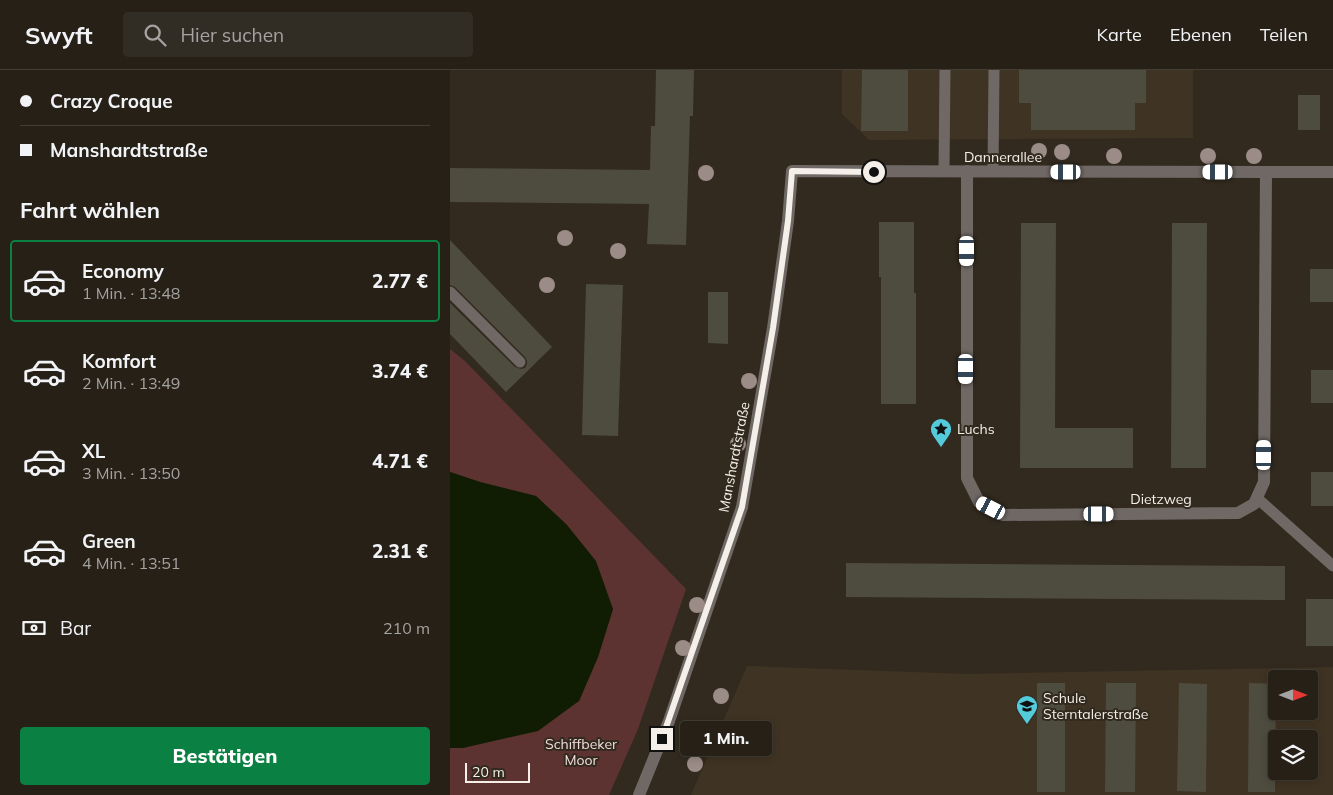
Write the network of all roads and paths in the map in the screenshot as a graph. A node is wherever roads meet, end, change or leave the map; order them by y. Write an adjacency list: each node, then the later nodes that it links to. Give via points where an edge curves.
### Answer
1 (945, 70): 4 (lane)
2 (994, 70): 6 (lane)
3 (792, 171): 4 (street, Dannerallee); 13 (street, Manshardtstraße, via 773,328 742,507 669,721)
4 (944, 171): 5 (street, Dannerallee)
5 (967, 171): 6 (street, Dannerallee); 11 (street, Dietzweg, via 966,478 979,502 1003,515 1238,513 1254,504)
6 (993, 172): 7 (street, Dannerallee)
7 (1266, 172): 8 (street, Dannerallee); 11 (street, via 1264,482)
8 (1333, 172)
9 (450, 292): 10 (lane)
10 (520, 362)
11 (1257, 498): 12 (lane)
12 (1333, 566)
13 (639, 795)

